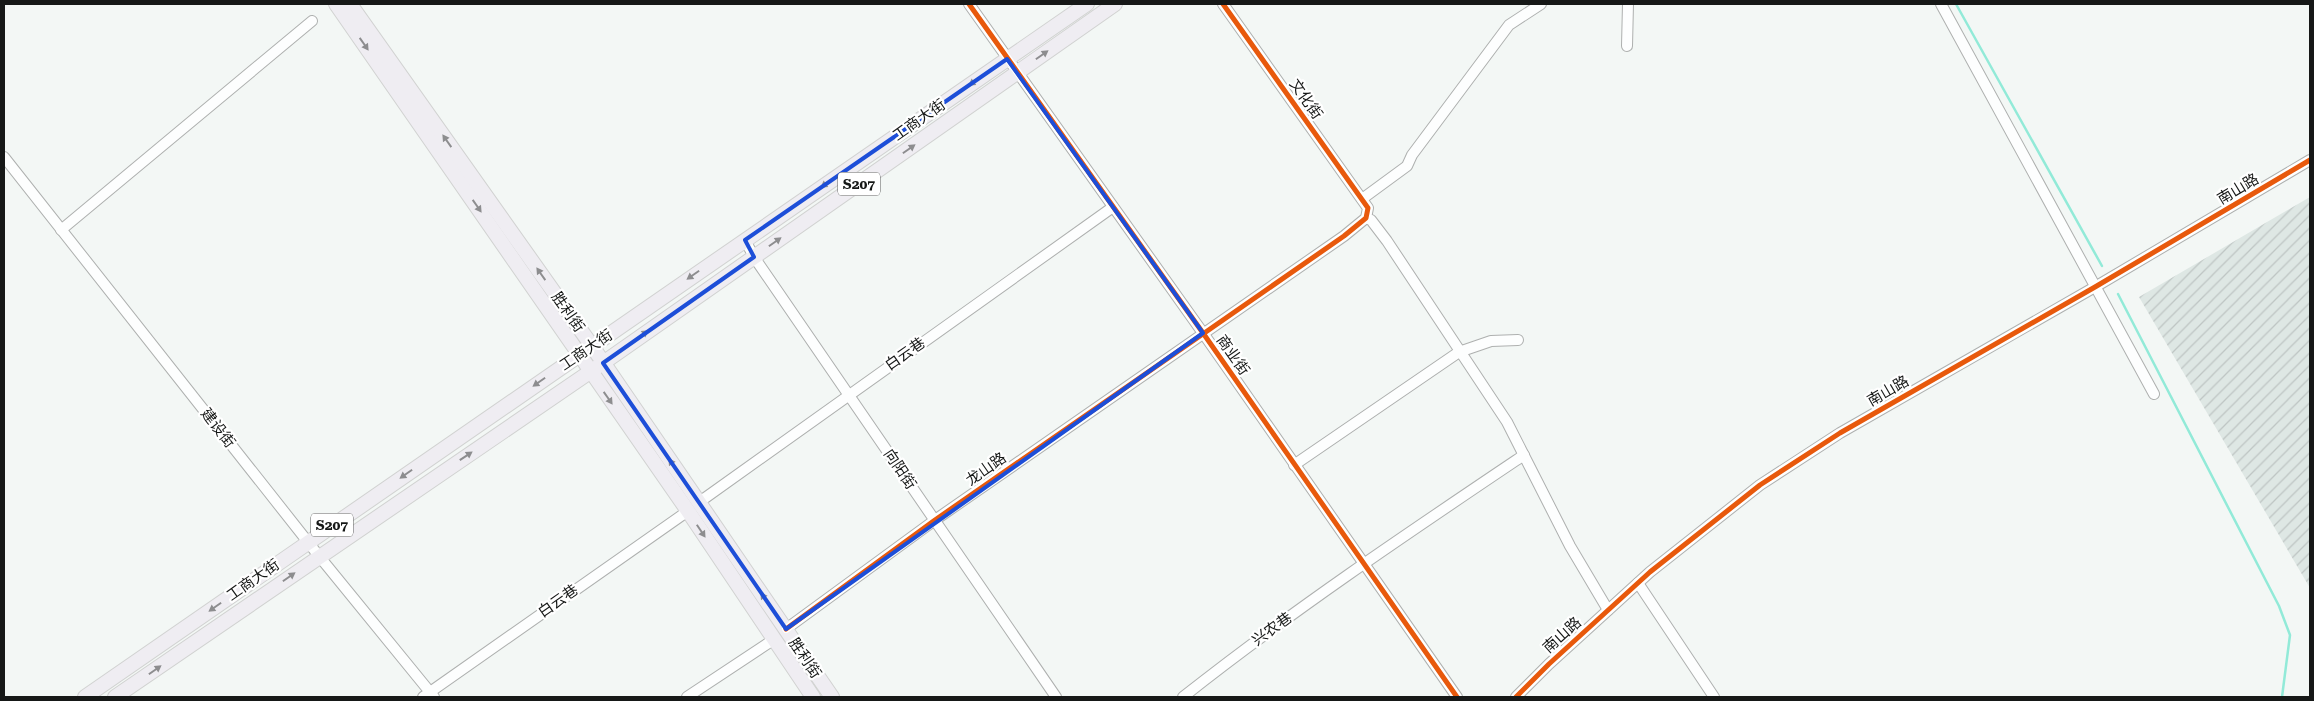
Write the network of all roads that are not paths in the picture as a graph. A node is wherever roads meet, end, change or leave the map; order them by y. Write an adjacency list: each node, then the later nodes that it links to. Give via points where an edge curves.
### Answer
1 (336, 4): 26 (main road, 胜利街, one-way to 26)
2 (350, 4): 24 (main road, 胜利街, one-way to 2)
3 (969, 4): 12 (street, 商业街)
4 (1088, 4): 12 (main road, 工商大街 / S207)
5 (1115, 4): 13 (main road, 工商大街 / S207, one-way to 5)
6 (1223, 4): 17 (street, 文化街)
7 (1541, 4): 17 (street, 龙山路, via 1509,25 1406,166)
8 (1628, 4): 11 (street)
9 (1941, 4): 21 (street)
10 (312, 21): 18 (street)
11 (1627, 46)
12 (1007, 59): 13 (street, 商业街); 19 (main road, 工商大街 / S207, one-way to 19)
13 (1016, 73): 16 (street, 商业街); 20 (main road, 工商大街 / S207, one-way to 13)
14 (4, 157): 18 (street, 建设街)
15 (2310, 160): 21 (street, 南山路)
16 (1113, 207): 22 (street, 商业街); 29 (street, 白云巷)
17 (1365, 208): 22 (street, 龙山路, via 1344,236); 25 (street, 文化街)
18 (61, 230): 35 (street, 建设街)
19 (745, 240): 20 (street, 向阳街); 24 (main road, 工商大街 / S207, one-way to 24)
20 (754, 257): 27 (main road, 工商大街 / S207, one-way to 20); 29 (street, 向阳街)
21 (2095, 287): 30 (street); 38 (street, 南山路, via 1840,433 1760,485)
22 (1203, 333): 32 (street, 商业街); 34 (street, 龙山路)
23 (1518, 340): 25 (street, via 1491,341)
24 (592, 346): 26 (main road, 工商大街 / S207); 27 (main road, 胜利街)
25 (1459, 352): 31 (street, 文化街, via 1507,422); 32 (street)
26 (579, 354): 28 (main road, 胜利街); 35 (main road, 工商大街 / S207, one-way to 35)
27 (602, 363): 28 (main road, 工商大街 / S207); 33 (main road, 胜利街, one-way to 27)
28 (590, 371): 33 (main road, 胜利街, one-way to 33); 36 (main road, 工商大街 / S207, one-way to 28)
29 (849, 394): 33 (street, 白云巷); 34 (street, 向阳街)
30 (2154, 394)
31 (1524, 456): 37 (street, 兴农巷); 39 (street, 文化街, via 1570,546)
32 (1294, 465): 37 (street, 商业街)
33 (693, 507): 40 (main road, 胜利街, one-way to 33); 41 (main road, 胜利街, one-way to 41); 42 (street, 白云巷)
34 (935, 520): 40 (street, 龙山路); 48 (street, 向阳街)
35 (308, 542): 36 (street, 建设街); 43 (main road, 工商大街 / S207, one-way to 43)
36 (319, 556): 42 (street, 建设街); 44 (main road, 工商大街 / S207, one-way to 36)
37 (1362, 563): 49 (street, 兴农巷); 50 (street, 商业街)
38 (1638, 583): 39 (street, 南山路); 52 (street)
39 (1608, 610): 51 (street, 南山路)
40 (786, 629): 47 (main road, 胜利街)
41 (773, 640): 45 (street); 46 (main road, 胜利街)
42 (428, 695)
43 (85, 697)
44 (115, 697)
45 (687, 697)
46 (813, 697)
47 (832, 697)
48 (1056, 697)
49 (1183, 697)
50 (1457, 697)
51 (1516, 697)
52 (1714, 697)

